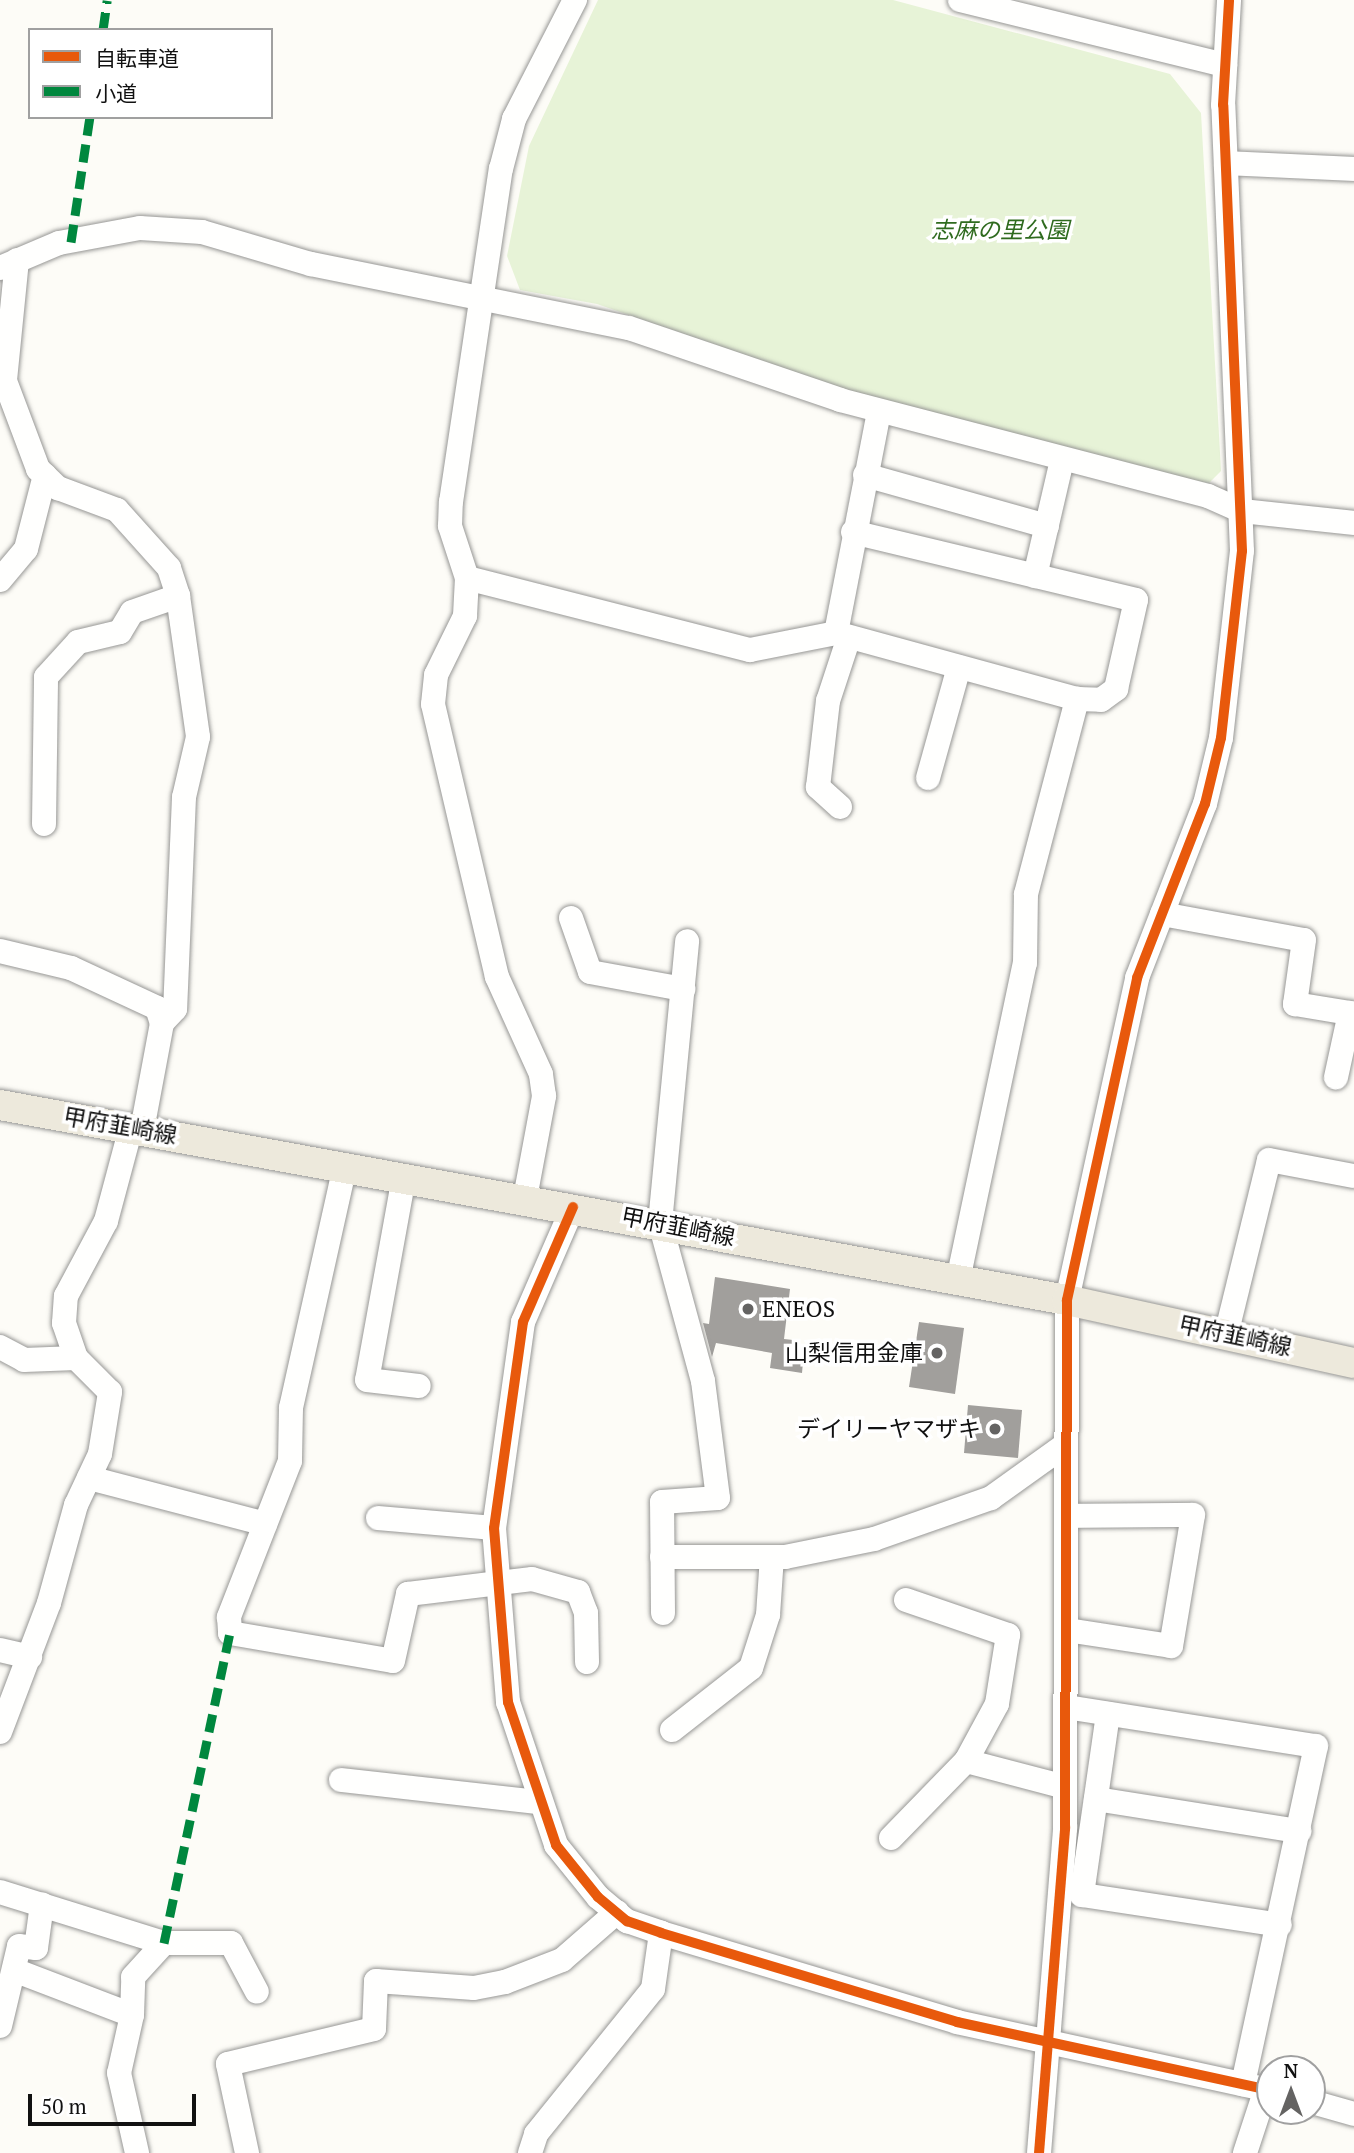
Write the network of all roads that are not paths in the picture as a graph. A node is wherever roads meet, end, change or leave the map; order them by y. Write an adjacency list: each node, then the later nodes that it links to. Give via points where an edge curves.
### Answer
1 (575, 0): 8 (street, via 514,119)
2 (960, 0): 4 (street)
3 (1228, 0): 4 (street)
4 (1225, 65): 5 (street)
5 (1226, 163): 6 (street); 13 (street)
6 (1354, 169)
7 (9, 264): 8 (street, via 59,243 161,226); 11 (street, via 5,381)
8 (479, 301): 9 (street, via 629,328); 18 (street, via 451,502 450,526)
9 (879, 411): 10 (street); 12 (street)
10 (1062, 460): 13 (street, via 1208,496); 15 (street)
11 (45, 475): 19 (street, via 26,549); 20 (street, via 58,488 117,510 169,568)
12 (865, 475): 15 (street); 16 (street)
13 (1242, 511): 14 (street); 27 (street, via 1221,738 1205,804)
14 (1354, 523)
15 (1046, 526): 17 (street)
16 (853, 532): 17 (street); 21 (street)
17 (1035, 576): 23 (street, via 1136,600 1116,689 1101,700)
18 (467, 578): 21 (street, via 750,650); 39 (street, via 465,616 436,675 433,704 497,976 541,1074 544,1096)
19 (0, 580)
20 (178, 596): 26 (street, via 132,612 120,632 78,642 46,677); 32 (street, via 198,737 184,797 175,1009)
21 (842, 635): 22 (street); 25 (street, via 828,701 818,787)
22 (959, 667): 23 (street); 24 (street)
23 (1076, 699): 42 (street, via 1026,894 1025,963)
24 (928, 778)
25 (840, 807)
26 (44, 824)
27 (1161, 914): 33 (street, via 1304,940 1295,1004 1349,1013); 43 (street, via 1137,978)
28 (571, 918): 31 (street, via 590,972)
29 (687, 941): 31 (street)
30 (0, 951): 32 (street, via 71,968 124,989 157,1008)
31 (683, 989): 41 (street)
32 (162, 1023): 35 (street)
33 (1336, 1077)
34 (0, 1105): 35 (main road, 甲府韮崎線)
35 (137, 1129): 36 (main road, 甲府韮崎線); 46 (street, via 106,1221 66,1296 64,1323)
36 (345, 1166): 38 (main road, 甲府韮崎線); 53 (street, via 291,1408 290,1461)
37 (1354, 1176): 44 (street, via 1269,1160)
38 (404, 1177): 39 (main road, 甲府韮崎線); 48 (street, via 367,1380)
39 (525, 1198): 40 (main road, 甲府韮崎線)
40 (573, 1207): 41 (main road, 甲府韮崎線); 54 (street, via 523,1322)
41 (660, 1223): 42 (main road, 甲府韮崎線); 55 (street, via 703,1381 718,1498 662,1502)
42 (958, 1280): 43 (main road, 甲府韮崎線)
43 (1068, 1300): 44 (main road, 甲府韮崎線); 49 (street)
44 (1226, 1335): 47 (main road, 甲府韮崎線)
45 (0, 1347): 46 (street, via 24,1360)
46 (76, 1358): 50 (street, via 110,1392 100,1454)
47 (1354, 1363)
48 (419, 1387)
49 (1065, 1446): 51 (street); 56 (street, via 990,1498 948,1516 874,1539)
50 (89, 1478): 53 (street); 62 (street)
51 (1066, 1516): 60 (street); 60 (street, via 1193,1515 1171,1646)
52 (378, 1518): 54 (street)
53 (265, 1524): 57 (street, via 229,1617 230,1633 393,1661 408,1594)
54 (494, 1528): 57 (street)
55 (663, 1557): 56 (street); 59 (street)
56 (772, 1557): 66 (street, via 768,1615 751,1668)
57 (496, 1585): 63 (street, via 532,1579 578,1592 586,1613); 72 (street, via 508,1702)
58 (906, 1600): 68 (street, via 1008,1635 997,1704)
59 (663, 1614)
60 (1066, 1630): 64 (street)
61 (0, 1650): 62 (street)
62 (30, 1657): 67 (street)
63 (586, 1662)
64 (1066, 1707): 65 (street); 70 (street)
65 (1108, 1714): 71 (street); 73 (street, via 1316,1746)
66 (673, 1730)
67 (0, 1732)
68 (966, 1761): 70 (street); 74 (street)
69 (341, 1780): 72 (street)
70 (1065, 1787): 85 (street)
71 (1096, 1799): 73 (street); 78 (street, via 1082,1895)
72 (537, 1802): 77 (street, via 556,1845)
73 (1299, 1831): 78 (street)
74 (891, 1838)
75 (0, 1892): 76 (street)
76 (42, 1904): 80 (street); 81 (street, via 36,1948 19,1945)
77 (617, 1912): 79 (street); 92 (street, via 562,1960 505,1982 474,1988 376,1981 374,2029 228,2064)
78 (1280, 1925): 86 (street)
79 (661, 1933): 85 (street, via 957,2022); 93 (street, via 653,1989 536,2134)
80 (164, 1943): 82 (street, via 231,1942); 83 (street, via 133,1977)
81 (14, 1970): 83 (street); 84 (street)
82 (257, 1992)
83 (132, 2015): 91 (street, via 119,2073)
84 (0, 2026)
85 (1049, 2040): 87 (street); 94 (street)
86 (1263, 2055)
87 (1256, 2086)
88 (1256, 2101): 95 (street)
89 (1326, 2106): 90 (street)
90 (1354, 2114)
91 (137, 2153)
92 (247, 2153)
93 (530, 2153)
94 (1039, 2153)
95 (1245, 2153)

